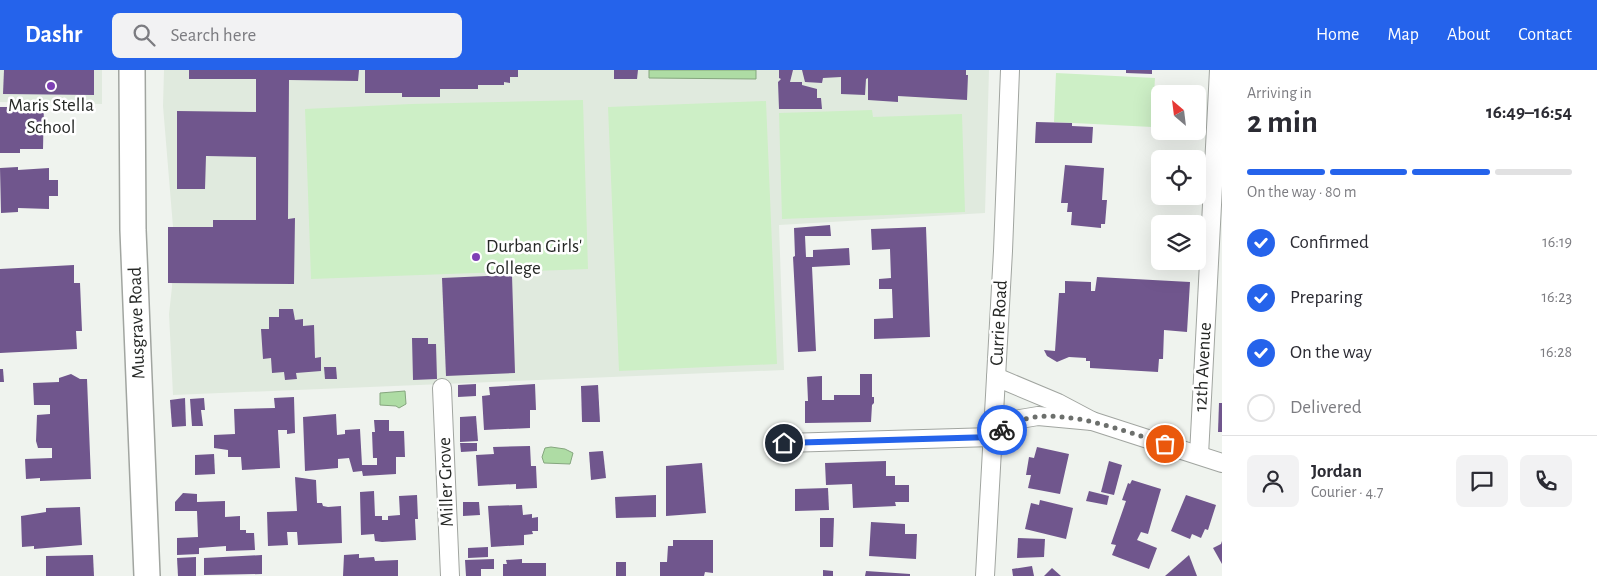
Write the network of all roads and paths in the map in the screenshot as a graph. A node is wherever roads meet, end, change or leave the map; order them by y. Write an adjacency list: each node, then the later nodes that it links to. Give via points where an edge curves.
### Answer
1 (132, 70): 11 (street, Musgrave Road, via 133,230)
2 (1010, 70): 4 (street, Currie Road)
3 (1219, 70): 9 (street, 12th Avenue)
4 (996, 376): 6 (street); 7 (street, Currie Road)
5 (442, 388): 12 (street, Miller Grove)
6 (1092, 421): 7 (street, via 1038,416 1020,419); 9 (street)
7 (992, 437): 8 (street); 13 (street, Currie Road)
8 (784, 443)
9 (1199, 455): 10 (street)
10 (1222, 463)
11 (147, 576)
12 (450, 576)
13 (985, 576)

